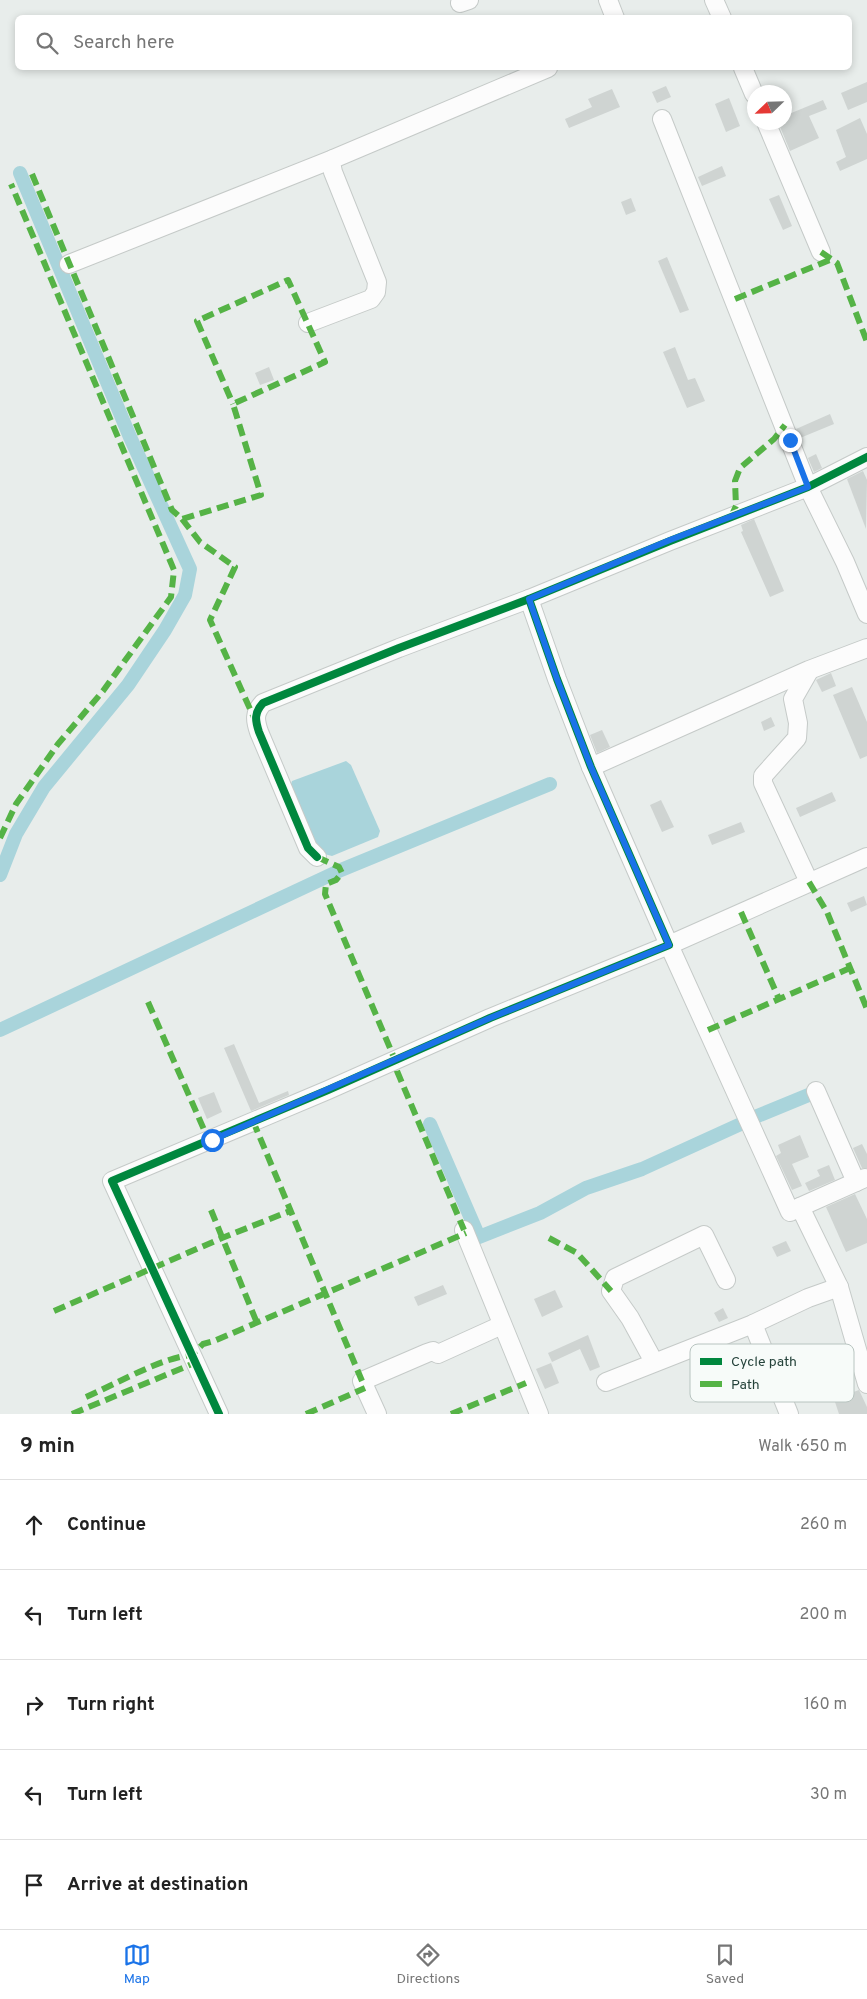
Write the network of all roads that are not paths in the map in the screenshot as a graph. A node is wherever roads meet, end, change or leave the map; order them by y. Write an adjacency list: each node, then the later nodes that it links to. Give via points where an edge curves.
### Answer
1 (608, 0): 3 (street)
2 (714, 0): 4 (street)
3 (614, 15)
4 (721, 15)
5 (543, 70): 10 (street)
6 (744, 70): 7 (street)
7 (750, 85)
8 (662, 119): 15 (street)
9 (769, 130): 11 (street)
10 (333, 159): 12 (street); 13 (street, via 333,172 377,282 376,292 370,299)
11 (821, 252)
12 (70, 264)
13 (308, 323)
14 (867, 457): 15 (street)
15 (808, 487): 16 (street); 17 (street)
16 (529, 599): 20 (street); 21 (street, via 262,703 255,720 259,732 308,848)
17 (867, 614)
18 (867, 648): 19 (street)
19 (809, 670): 20 (street); 23 (street, via 793,699 798,723 797,738 763,776 763,783)
20 (591, 767): 24 (street)
21 (317, 857)
22 (867, 857): 23 (street)
23 (810, 882): 24 (street)
24 (669, 945): 27 (street, via 790,1212); 40 (street, via 490,1018 112,1181)
25 (816, 1091): 26 (street)
26 (862, 1179): 27 (street)
27 (800, 1207): 30 (street)
28 (464, 1230): 32 (street)
29 (726, 1280): 36 (street, via 704,1235 615,1278 611,1292 630,1318)
30 (839, 1287): 31 (street); 38 (street)
31 (752, 1324): 33 (street); 34 (street)
32 (502, 1326): 41 (street, via 438,1354 427,1352 362,1381); 42 (street)
33 (700, 1344)
34 (760, 1344)
35 (690, 1348): 36 (street)
36 (654, 1362): 37 (street)
37 (606, 1382)
38 (867, 1384)
39 (784, 1402): 43 (street)
40 (219, 1414)
41 (377, 1414)
42 (539, 1414)
43 (789, 1414)

